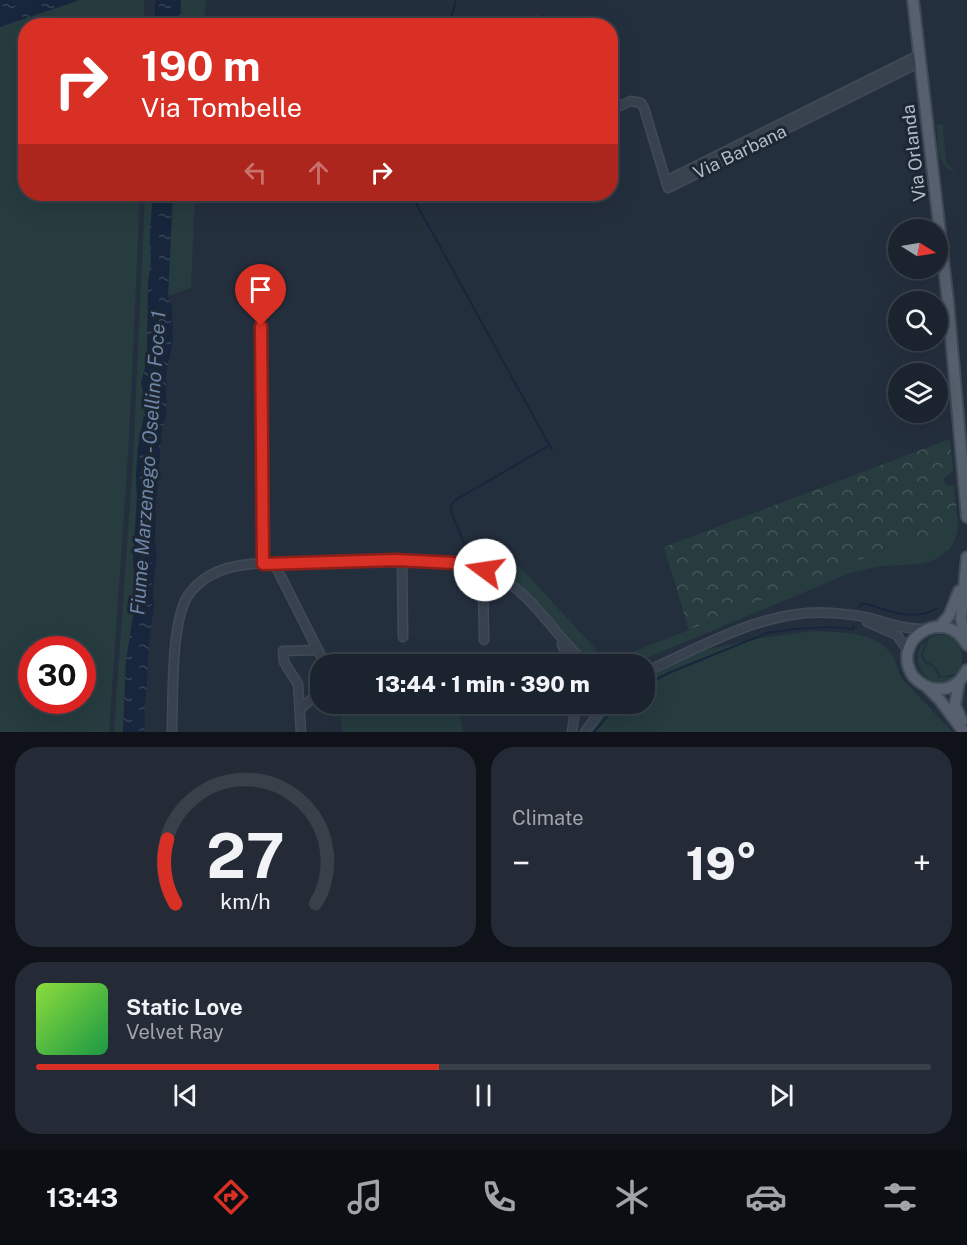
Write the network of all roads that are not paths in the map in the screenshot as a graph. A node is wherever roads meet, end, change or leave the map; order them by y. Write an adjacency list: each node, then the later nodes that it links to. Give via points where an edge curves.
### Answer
1 (913, 0): 2 (main road, Via Orlanda)
2 (920, 58): 3 (street, via 666,181 641,104 631,101); 5 (main road, Via Orlanda, via 948,302)
3 (618, 107)
4 (261, 326): 9 (street)
5 (967, 518)
6 (402, 561): 8 (street); 10 (street, via 455,563); 15 (street)
7 (967, 561): 12 (main road, via 953,610); 17 (main road, via 961,619)
8 (274, 563): 9 (street); 18 (street)
9 (263, 564): 32 (street, via 223,569 197,585 187,597 177,631)
10 (485, 570): 14 (street, via 518,590); 16 (street)
11 (853, 616): 13 (street); 19 (street, via 897,635); 23 (street, via 813,613 768,620)
12 (939, 627): 13 (main road); 17 (main road, via 955,631)
13 (926, 629): 19 (main road)
14 (556, 633): 21 (street); 22 (street)
15 (403, 638)
16 (484, 640)
17 (967, 645)
18 (318, 650): 20 (street); 28 (street, via 283,651 284,662 298,684)
19 (908, 651): 26 (main road, via 912,674)
20 (320, 654)
21 (565, 654)
22 (576, 654)
23 (655, 667)
24 (967, 670): 25 (main road)
25 (963, 680): 26 (main road, via 943,689); 31 (main road, via 955,705)
26 (926, 686): 31 (main road)
27 (310, 701): 28 (street)
28 (300, 709): 33 (street)
29 (575, 714): 34 (street)
30 (597, 714): 35 (street)
31 (965, 728)
32 (172, 732)
33 (301, 732)
34 (572, 732)
35 (585, 732)

